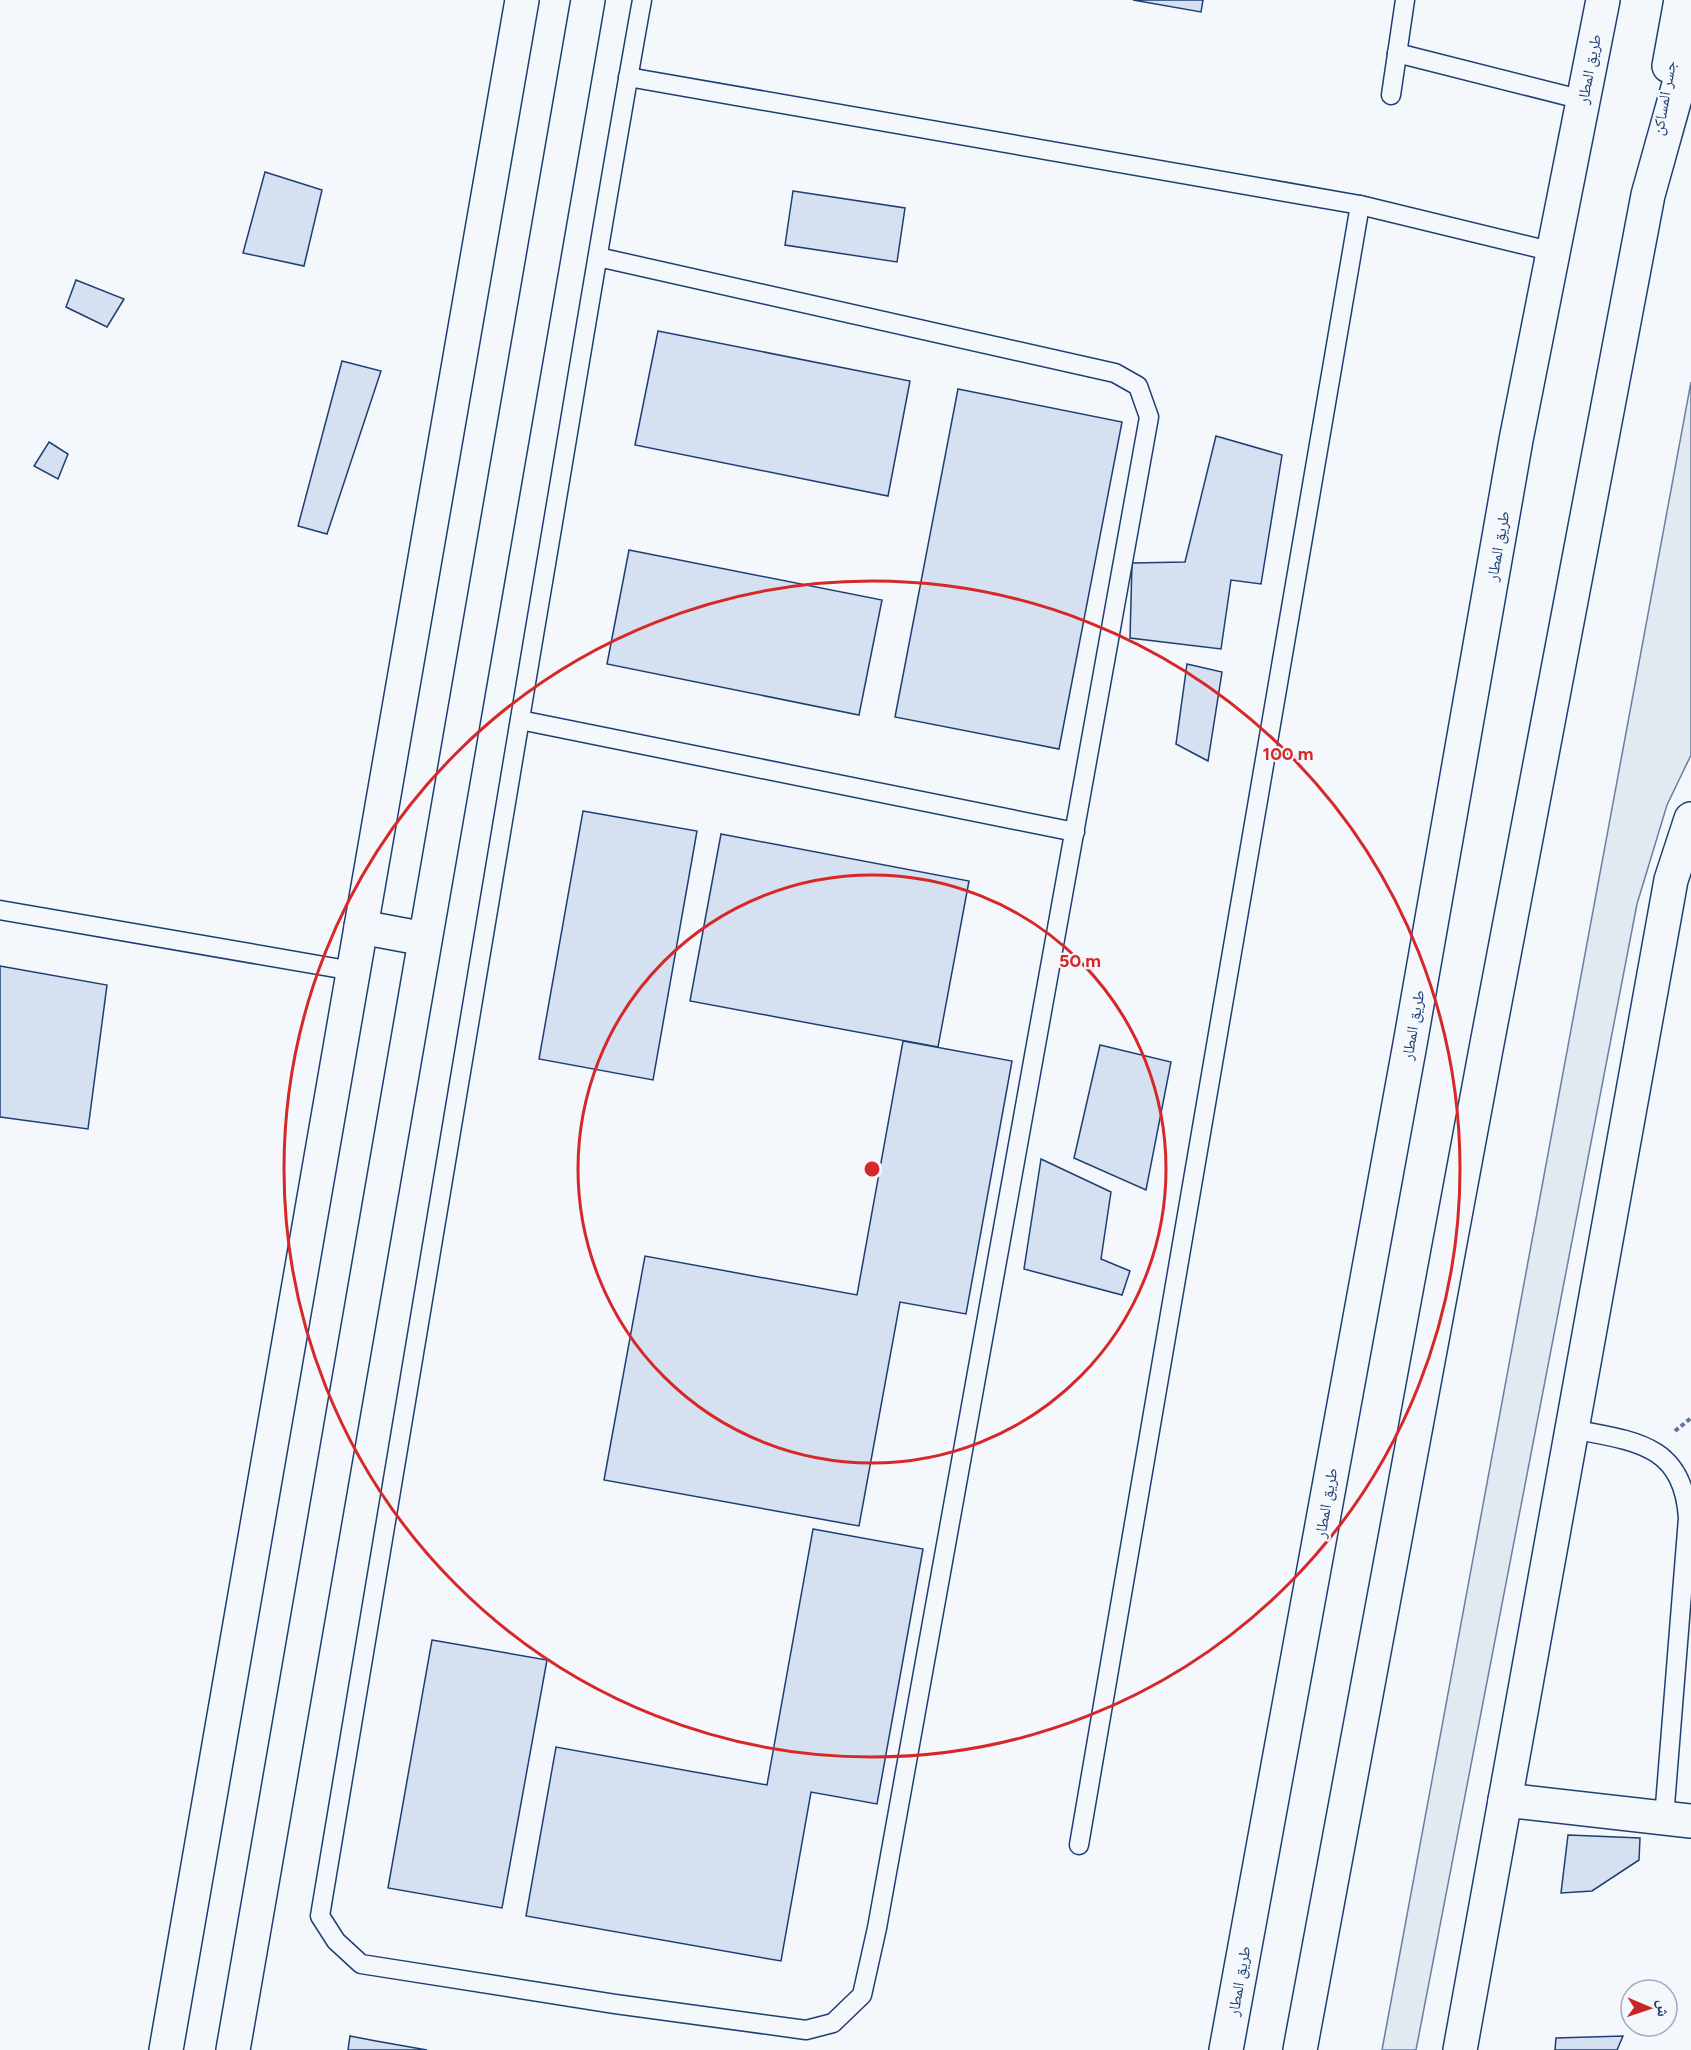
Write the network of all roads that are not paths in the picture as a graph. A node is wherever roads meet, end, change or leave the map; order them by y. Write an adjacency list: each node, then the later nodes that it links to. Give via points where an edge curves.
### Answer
1 (522, 0): 20 (main road)
2 (588, 0): 21 (main road)
3 (642, 0): 9 (lane)
4 (1405, 0): 8 (lane)
5 (1603, 0): 11 (main road, طريق المطار)
6 (1681, 0): 12 (main road, جسر المساكن)
7 (1691, 41): 12 (main road)
8 (1397, 53): 10 (lane); 11 (lane)
9 (628, 76): 13 (lane); 15 (lane)
10 (1391, 95)
11 (1583, 100): 14 (main road, طريق المطار)
12 (1648, 195): 31 (main road)
13 (1360, 205): 14 (lane); 27 (lane)
14 (1554, 252): 30 (main road, طريق المطار, via 1516,440)
15 (598, 256): 16 (lane); 18 (lane, via 1115,373 1138,386 1149,417)
16 (520, 720): 18 (lane); 18 (lane, via 320,1916 336,1941 361,1964 806,2030 833,2023 862,1995)
17 (1691, 819): 23 (main road, via 1671,880)
18 (1075, 832)
19 (0, 910): 22 (lane)
20 (361, 927): 21 (main road); 22 (main road)
21 (425, 939): 29 (main road)
22 (353, 971): 28 (main road)
23 (1572, 1430): 24 (lane, via 1635,1442 1669,1463 1680,1479); 25 (main road)
24 (1689, 1522): 26 (lane)
25 (1505, 1800): 26 (main road); 32 (main road)
26 (1678, 1820)
27 (1079, 1845)
28 (166, 2050)
29 (233, 2050)
30 (1226, 2050)
31 (1300, 2050)
32 (1460, 2050)

